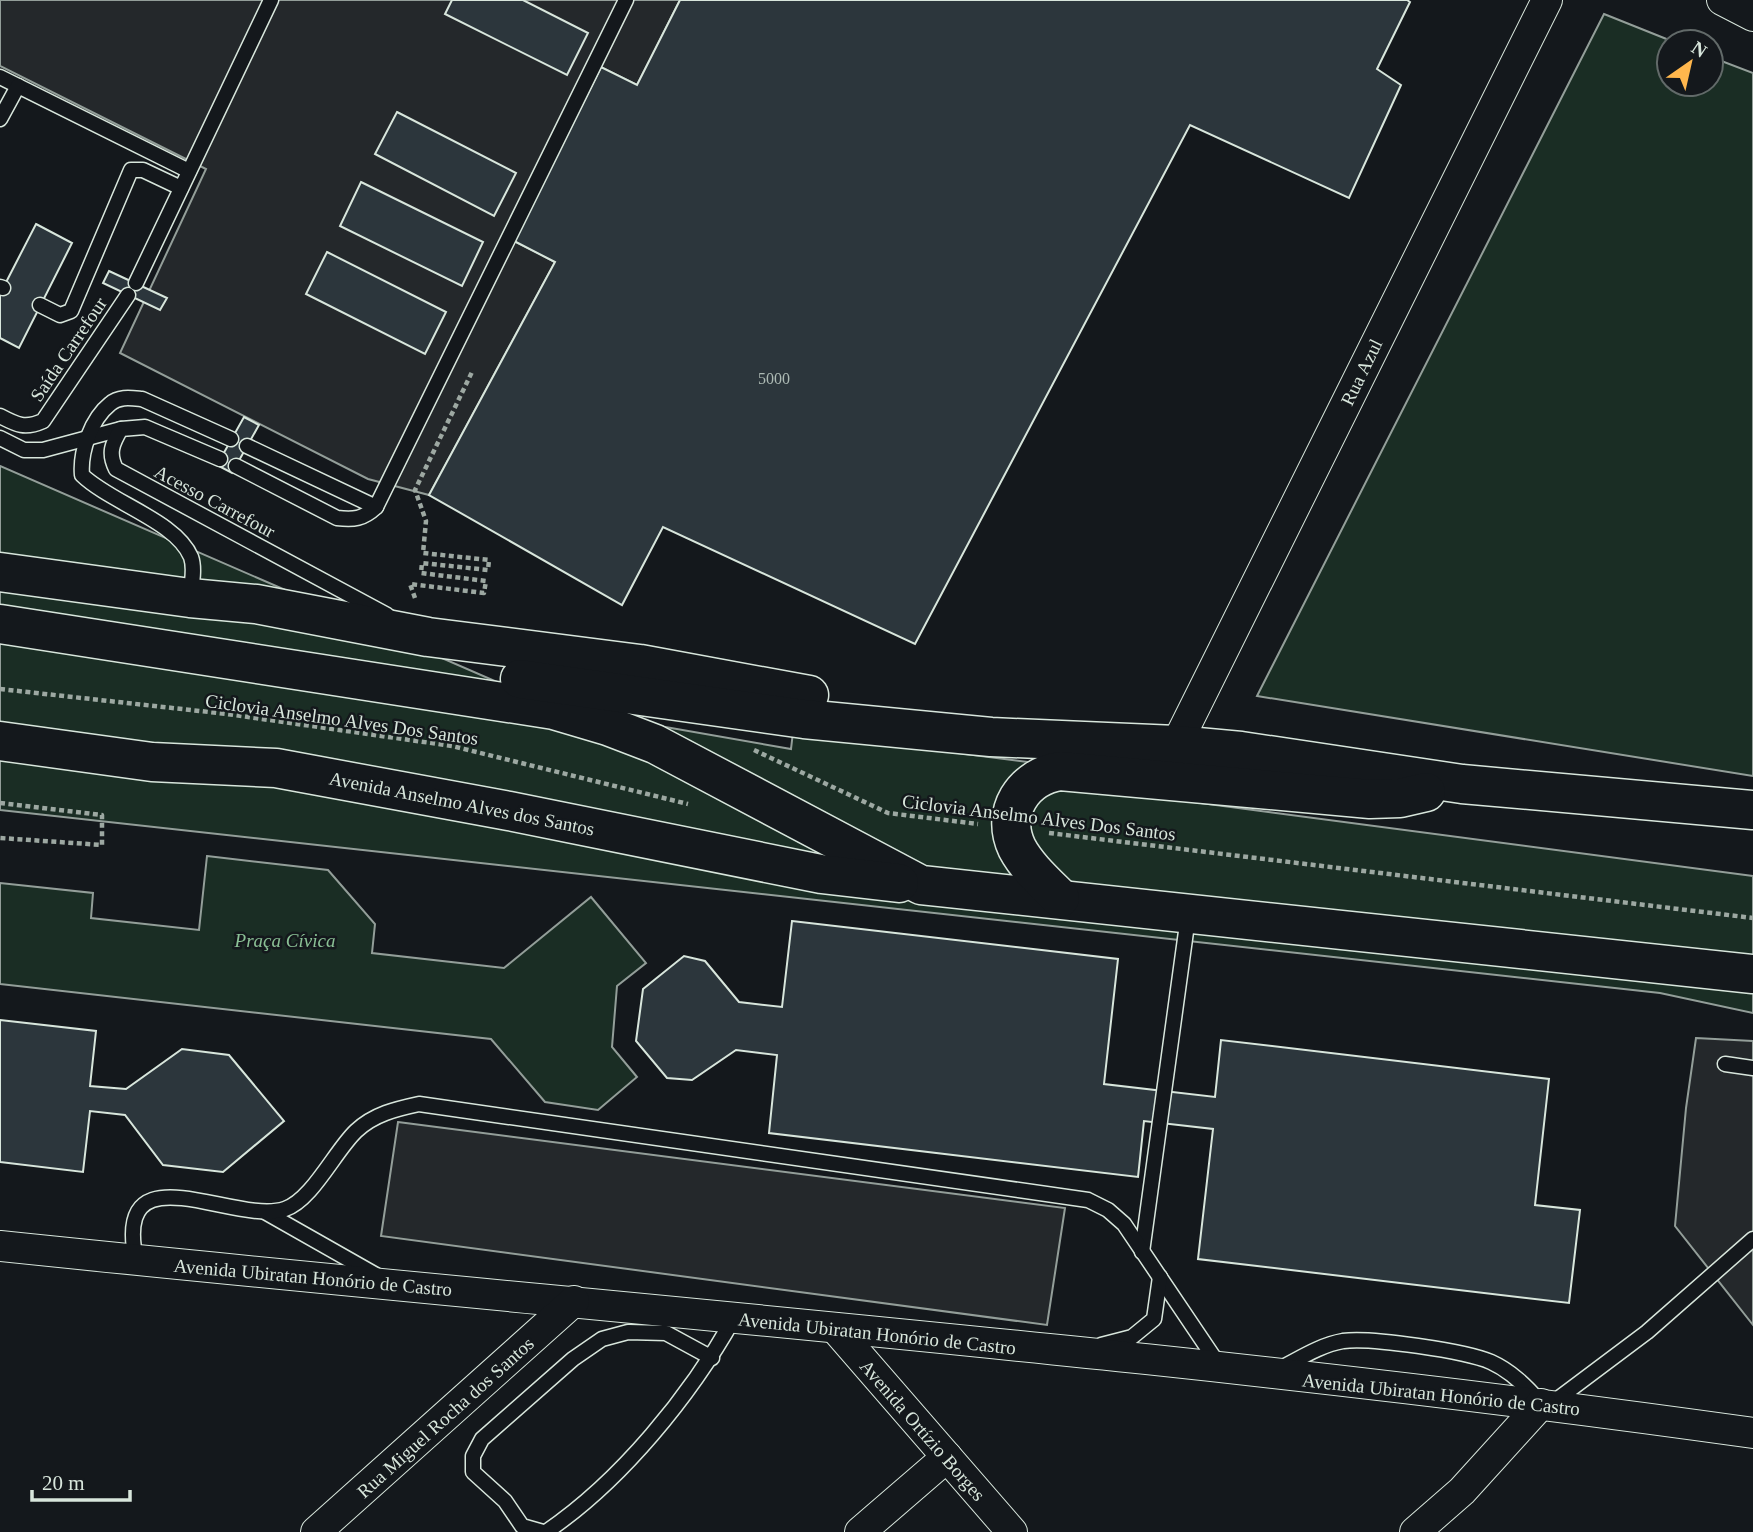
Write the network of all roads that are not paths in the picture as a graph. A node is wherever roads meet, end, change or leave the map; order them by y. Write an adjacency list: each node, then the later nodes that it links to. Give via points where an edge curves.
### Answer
1 (271, 0): 9 (lane, Saída Carrefour)
2 (626, 0): 20 (lane)
3 (1547, 0): 28 (street, Rua Azul)
4 (1722, 0): 5 (street)
5 (1753, 16)
6 (0, 77): 7 (lane)
7 (18, 86): 8 (lane); 9 (lane)
8 (0, 119)
9 (190, 171): 10 (lane, Saída Carrefour)
10 (181, 188): 11 (lane, via 143,170 131,170 71,311 60,315); 12 (lane, Saída Carrefour, via 132,289 43,421 18,426)
11 (40, 305)
12 (0, 416)
13 (121, 429): 14 (lane); 18 (lane, Acesso Carrefour, via 145,427); 25 (lane, Acesso Carrefour, via 110,457 116,469)
14 (88, 438): 15 (lane, via 43,450 23,450); 16 (lane, via 110,404 126,397 142,399); 23 (lane, via 81,459 82,475 182,542 191,559)
15 (0, 439)
16 (231, 439)
17 (247, 446): 20 (lane)
18 (220, 459)
19 (236, 466): 20 (lane, via 337,517 365,517)
20 (376, 507)
21 (0, 572): 23 (main road)
22 (0, 598): 26 (main road, via 561,686 804,719)
23 (190, 598): 25 (main road, via 256,604)
24 (0, 624): 31 (main road, via 554,710 655,744)
25 (428, 638): 26 (main road, via 692,674 834,699)
26 (991, 737): 28 (main road)
27 (0, 741): 31 (main road, Avenida Anselmo Alves dos Santos, via 152,762 276,768 821,874)
28 (1175, 745): 29 (main road)
29 (1462, 784): 30 (main road); 32 (main road, via 1400,798 1370,799 1060,771 1041,774 1024,787 1012,828 1016,847 1028,865)
30 (1753, 810)
31 (921, 886): 32 (main road, Avenida Anselmo Alves dos Santos)
32 (1060, 898): 33 (main road, Avenida Anselmo Alves dos Santos)
33 (1189, 912): 34 (main road, Avenida Anselmo Alves dos Santos); 40 (lane)
34 (1753, 974)
35 (1726, 1064): 36 (lane)
36 (1753, 1068)
37 (265, 1212): 40 (lane, via 286,1209 306,1194 357,1130 382,1113 419,1104 1088,1200 1124,1224); 41 (lane, via 177,1197 148,1202 134,1223); 43 (lane)
38 (1753, 1239): 51 (lane, via 1647,1332)
39 (0, 1247): 41 (street, Avenida Ubiratan Honório de Castro)
40 (1143, 1252): 42 (lane)
41 (136, 1261): 43 (street, Avenida Ubiratan Honório de Castro)
42 (1160, 1278): 47 (lane, via 1154,1319 1144,1330); 49 (lane)
43 (391, 1284): 44 (street, Avenida Ubiratan Honório de Castro)
44 (574, 1301): 45 (street, Avenida Ubiratan Honório de Castro); 54 (street, Rua Miguel Rocha dos Santos)
45 (734, 1318): 46 (street, Avenida Ubiratan Honório de Castro); 48 (lane)
46 (835, 1328): 47 (street, Avenida Ubiratan Honório de Castro); 53 (street, Avenida Ortízio Borges)
47 (1072, 1353): 49 (street, Avenida Ubiratan Honório de Castro)
48 (712, 1357): 55 (lane, via 625,1462 568,1517); 55 (lane, via 666,1334 628,1332 602,1339 482,1440 473,1456 473,1472 505,1501 522,1526)
49 (1222, 1369): 50 (street, Avenida Ubiratan Honório de Castro)
50 (1268, 1375): 51 (street, Avenida Ubiratan Honório de Castro); 51 (lane, via 1323,1346 1370,1342 1484,1359 1510,1373)
51 (1546, 1404): 52 (street, Avenida Ubiratan Honório de Castro); 58 (street, via 1462,1491)
52 (1753, 1433)
53 (947, 1457): 56 (street); 57 (street, Avenida Ortízio Borges)
54 (316, 1532)
55 (545, 1532)
56 (860, 1532)
57 (1012, 1532)
58 (1415, 1532)

